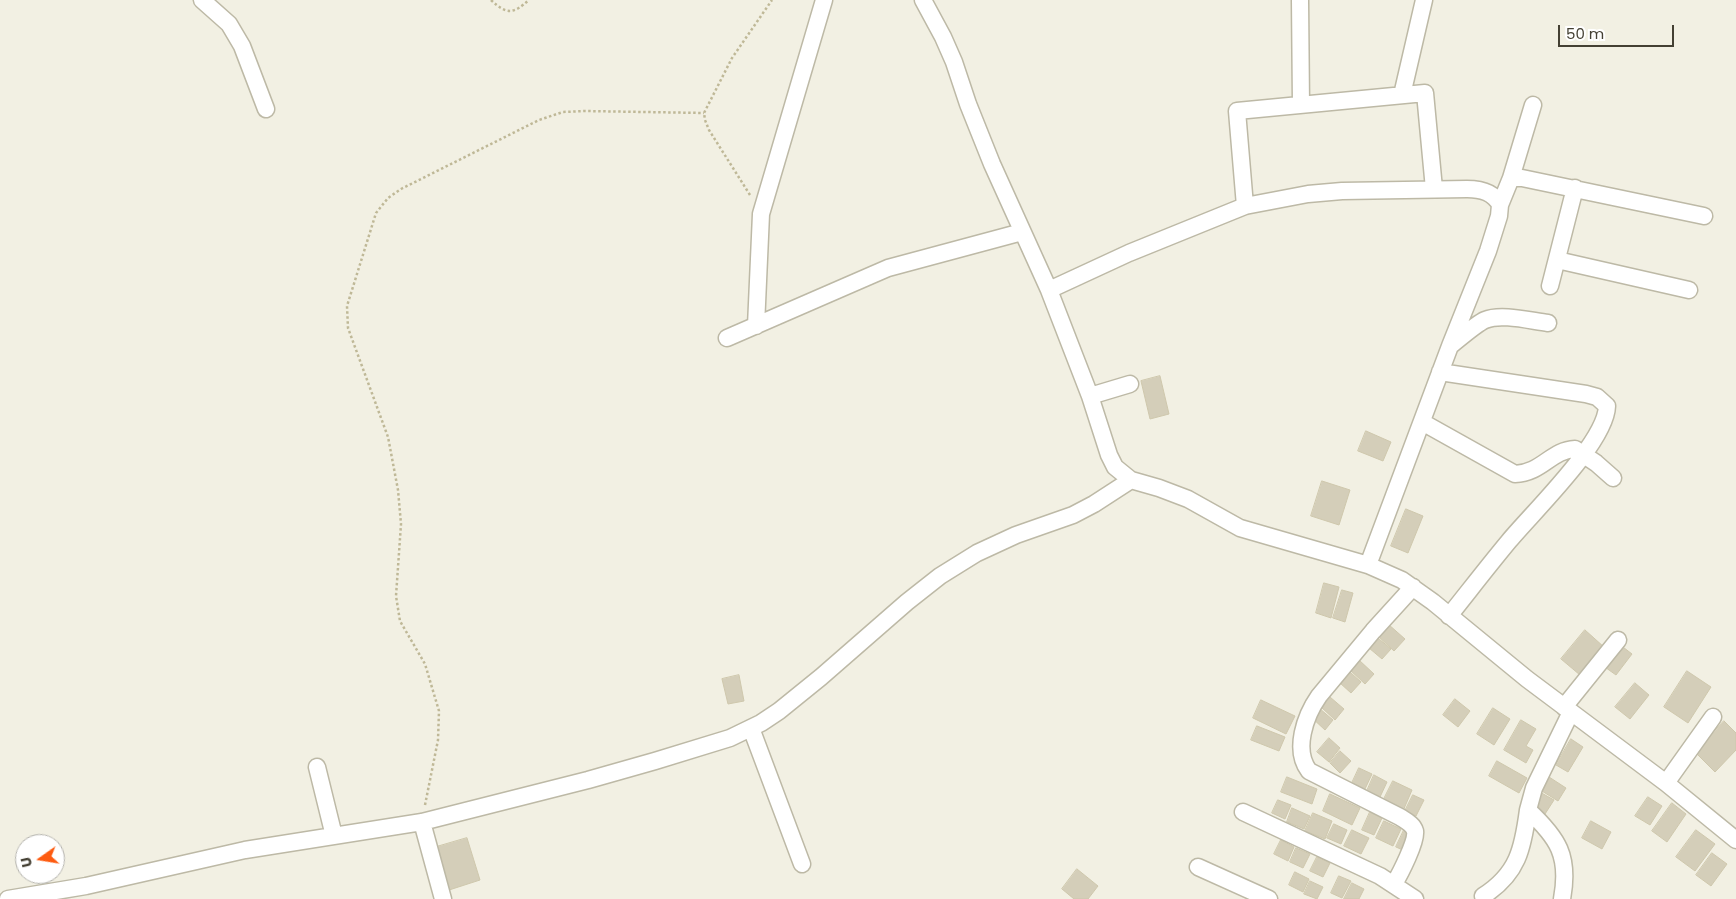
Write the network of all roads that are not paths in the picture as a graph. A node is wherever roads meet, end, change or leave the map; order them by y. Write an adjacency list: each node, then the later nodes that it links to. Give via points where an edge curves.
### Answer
1 (202, 0): 9 (street, via 228,24 242,46)
2 (824, 0): 22 (street, via 761,214)
3 (923, 0): 16 (street, via 954,62)
4 (1300, 0): 7 (street)
5 (1424, 0): 6 (street)
6 (1402, 95): 7 (street); 12 (street, via 1425,93)
7 (1302, 105): 14 (street, via 1236,111)
8 (1533, 105): 10 (street)
9 (266, 109)
10 (1511, 178): 11 (street); 13 (street)
11 (1575, 188): 15 (street); 17 (street)
12 (1434, 189): 13 (street, via 1476,189 1490,194); 14 (street, via 1308,194)
13 (1500, 205): 24 (street, via 1488,251)
14 (1245, 206): 19 (street)
15 (1704, 216)
16 (1022, 232): 19 (street); 22 (street, via 888,268)
17 (1557, 260): 18 (street); 20 (street)
18 (1550, 286)
19 (1049, 290): 27 (street)
20 (1689, 290)
21 (1548, 323): 24 (street, via 1492,318 1484,320)
22 (756, 326): 23 (street)
23 (727, 338)
24 (1450, 346): 25 (street)
25 (1440, 372): 28 (street); 29 (street, via 1597,398 1607,406 1606,412 1598,432)
26 (1130, 384): 27 (street)
27 (1090, 396): 31 (street, via 1109,455 1115,467)
28 (1422, 422): 29 (street, via 1515,474 1527,474 1566,450); 32 (street)
29 (1583, 453): 30 (street); 34 (street, via 1574,468)
30 (1613, 478)
31 (1131, 480): 32 (street, via 1188,499 1240,528); 38 (street, via 1073,515 977,553 940,576 786,705)
32 (1368, 565): 33 (street)
33 (1413, 587): 34 (street); 48 (street, via 1312,706 1301,750 1309,771 1411,824 1415,837)
34 (1449, 616): 36 (street)
35 (1618, 640): 36 (street)
36 (1567, 710): 40 (street); 41 (street)
37 (1713, 716): 40 (street)
38 (751, 728): 43 (street, via 730,738 655,761); 46 (street)
39 (317, 767): 44 (street)
40 (1666, 783): 45 (street)
41 (1528, 810): 49 (street, via 1520,853 1513,868 1497,888); 54 (street, via 1547,827 1559,848 1565,874)
42 (1243, 812): 48 (street)
43 (422, 822): 44 (street); 51 (street)
44 (334, 836): 50 (street, via 245,850 86,886)
45 (1736, 840)
46 (802, 864)
47 (1198, 867): 52 (street)
48 (1394, 884): 53 (street)
49 (1483, 896)
50 (8, 899)
51 (443, 899)
52 (1269, 899)
53 (1415, 899)
54 (1562, 899)

